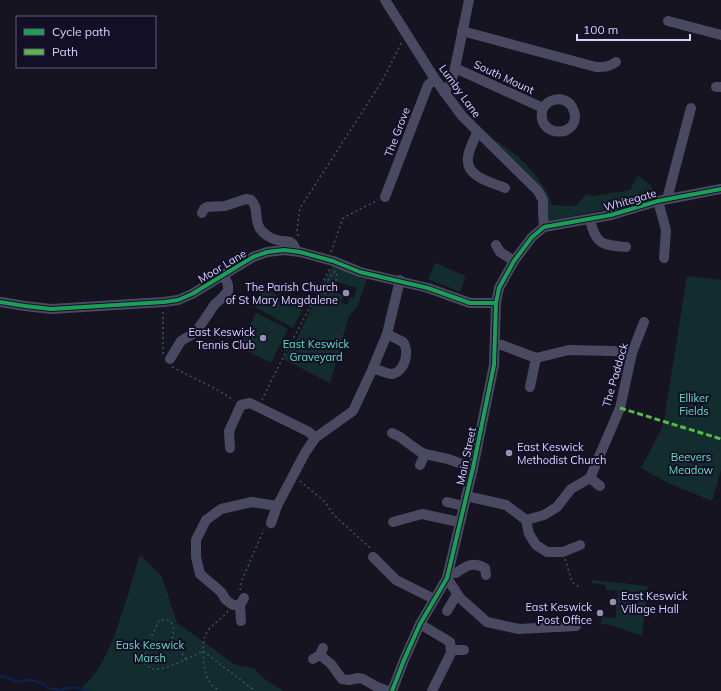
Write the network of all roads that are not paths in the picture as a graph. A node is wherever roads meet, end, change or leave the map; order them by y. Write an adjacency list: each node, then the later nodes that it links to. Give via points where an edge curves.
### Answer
1 (385, 0): 8 (street, Lumby Lane)
2 (469, 0): 4 (street)
3 (668, 21): 5 (street)
4 (462, 31): 6 (street, via 596,67); 7 (street)
5 (721, 35)
6 (616, 62)
7 (455, 68): 9 (street, via 451,83); 10 (street, South Mount)
8 (435, 79): 9 (street, Lumby Lane); 15 (street, The Grove, via 428,85)
9 (444, 92): 12 (street, Lumby Lane)
10 (543, 108)
11 (691, 108): 16 (street, Whitegate)
12 (477, 133): 13 (street, via 468,157 469,168 474,175); 19 (street, Lumby Lane, via 538,191 543,200)
13 (505, 188)
14 (721, 189): 16 (street, Whitegate)
15 (385, 197)
16 (662, 200): 18 (street, Whitegate); 23 (street, via 666,230)
17 (202, 214): 22 (street, via 207,206 225,206 251,200 256,206 256,220 261,230 276,240 292,243)
18 (590, 220): 19 (street, Whitegate); 21 (street, via 593,234 598,240 607,246)
19 (544, 227): 24 (street, Main Street, via 522,248)
20 (496, 245): 24 (street, via 500,252)
21 (626, 247)
22 (296, 251): 25 (street, Moor Lane, via 267,252 242,263); 26 (street, Moor Lane, via 333,261 360,272)
23 (664, 258)
24 (514, 261): 28 (street, Main Street, via 499,288)
25 (224, 275): 27 (street, Moor Lane, via 192,294 164,302 51,309); 34 (street, via 228,291 215,304 196,332 181,341)
26 (400, 280): 28 (street, Moor Lane, via 470,303); 30 (street)
27 (0, 302)
28 (496, 303): 31 (street, Main Street)
29 (644, 322): 32 (street, The Paddock)
30 (386, 334): 35 (street); 35 (street, via 403,342 407,349 406,357 401,368 395,373 387,374)
31 (495, 345): 33 (street, via 502,345); 42 (street, Main Street, via 494,365)
32 (632, 353): 33 (street, via 569,350); 43 (street, The Paddock, via 620,408)
33 (536, 358): 36 (street)
34 (167, 360)
35 (373, 368): 38 (street, via 353,411)
36 (530, 387)
37 (392, 433): 40 (street)
38 (315, 438): 39 (street, via 309,432 250,403 241,405 226,430); 47 (street)
39 (230, 448)
40 (425, 454): 41 (street); 42 (street)
41 (420, 466)
42 (473, 468): 45 (street, Main Street)
43 (590, 478): 44 (street); 48 (street, via 571,489 557,507 544,515)
44 (600, 486)
45 (465, 501): 46 (street); 48 (street, via 506,505); 50 (street, Main Street)
46 (447, 502)
47 (277, 506): 51 (street); 59 (street, via 252,502 221,509 206,520 196,540 200,574 226,600 239,600)
48 (526, 520): 52 (street, via 529,534 536,545 547,552 563,552)
49 (394, 522): 50 (street, via 422,514)
50 (460, 522): 54 (street, Main Street)
51 (271, 523)
52 (580, 545)
53 (372, 553): 57 (street, via 396,580)
54 (447, 575): 55 (street, via 473,565 485,568); 56 (street); 57 (street, Main Street)
55 (486, 575)
56 (457, 594): 58 (street); 61 (street, via 487,622 519,629)
57 (434, 599): 60 (street, Main Street)
58 (447, 611)
59 (241, 621)
60 (420, 624): 62 (street, via 450,642); 66 (street, Main Street)
61 (576, 626)
62 (451, 650): 63 (street); 67 (street)
63 (464, 650)
64 (319, 654): 65 (street, via 342,678 364,679)
65 (388, 691)
66 (392, 691)
67 (432, 691)

